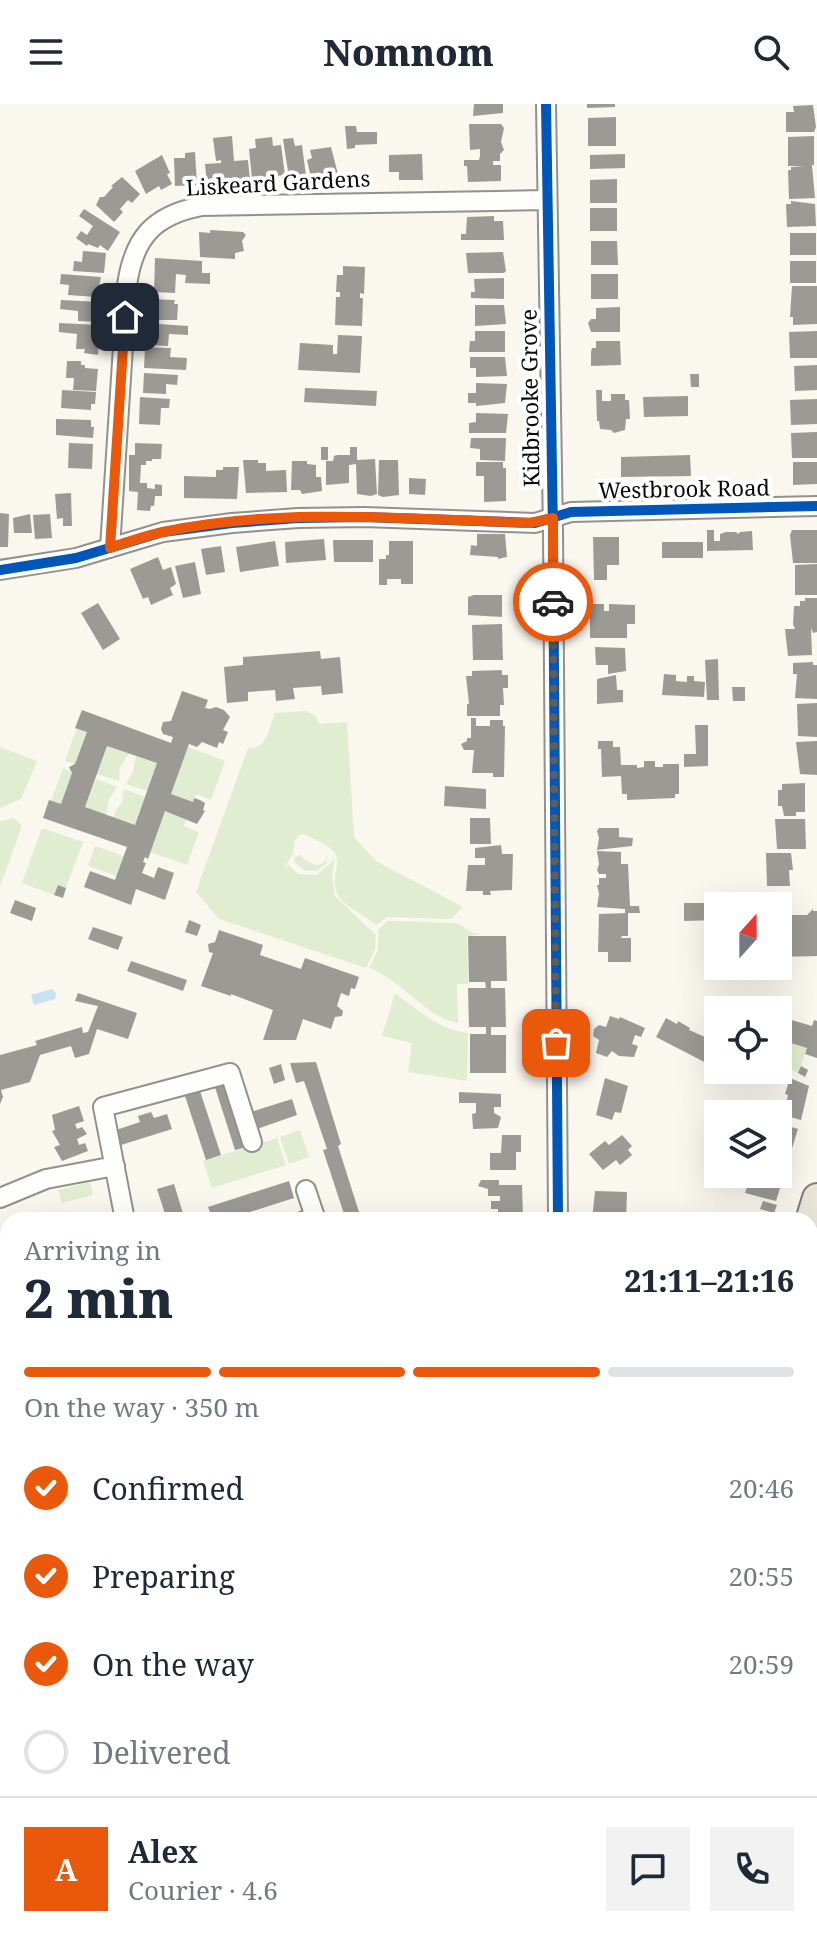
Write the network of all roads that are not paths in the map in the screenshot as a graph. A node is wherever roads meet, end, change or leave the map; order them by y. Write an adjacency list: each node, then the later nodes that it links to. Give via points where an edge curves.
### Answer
1 (546, 104): 2 (street, Kidbrooke Grove)
2 (546, 200): 4 (street, Kidbrooke Grove); 5 (street, Liskeard Gardens, via 202,206 158,222 130,261)
3 (817, 506): 4 (street, Westbrook Road, via 587,511)
4 (553, 518): 5 (street, Westbrook Road, via 530,523 298,518 163,532); 13 (street, Kidbrooke Grove)
5 (110, 548): 6 (street, Westbrook Road)
6 (0, 570)
7 (252, 1142): 8 (street, via 230,1073 103,1107)
8 (115, 1166): 10 (street, via 46,1179); 11 (street)
9 (306, 1190): 12 (street)
10 (0, 1198)
11 (124, 1212)
12 (313, 1212)
13 (558, 1212)

